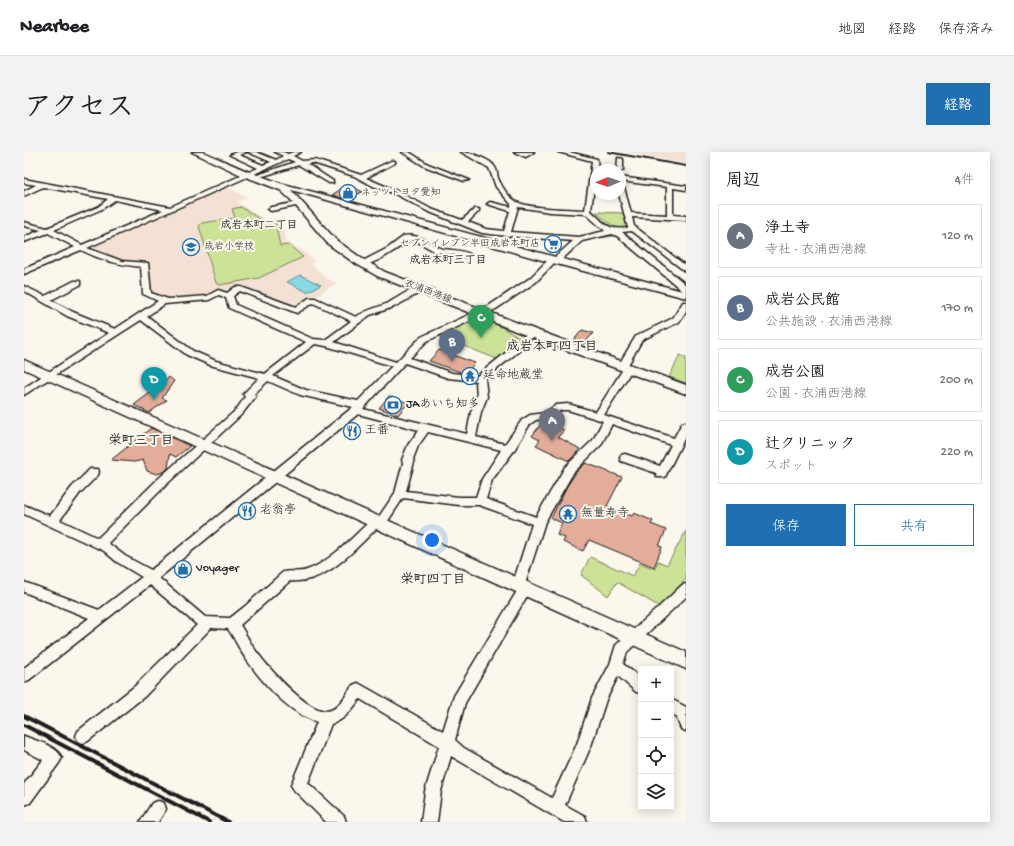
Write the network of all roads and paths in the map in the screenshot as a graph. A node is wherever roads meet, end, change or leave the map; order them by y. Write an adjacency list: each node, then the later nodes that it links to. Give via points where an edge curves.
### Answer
1 (196, 152): 18 (street, 衣浦西港線)
2 (243, 152): 17 (street, via 233,155)
3 (251, 152): 13 (street)
4 (278, 152): 11 (street)
5 (298, 152): 11 (street)
6 (405, 152): 21 (street, via 426,165)
7 (464, 152): 35 (street, via 490,165 498,186)
8 (517, 152): 9 (street, via 526,155)
9 (531, 152)
10 (561, 152): 39 (street, via 594,160 594,180 587,203)
11 (288, 156): 13 (street); 14 (street)
12 (620, 159): 16 (street)
13 (276, 162): 17 (street)
14 (300, 162): 18 (street); 19 (street, via 312,161 339,168); 23 (street)
15 (393, 162): 19 (street)
16 (620, 164)
17 (264, 168): 18 (street)
18 (252, 176): 29 (street, 衣浦西港線); 36 (street)
19 (360, 178): 44 (street, via 397,192 429,210)
20 (24, 180): 25 (street)
21 (466, 180)
22 (626, 180): 24 (street)
23 (331, 182)
24 (642, 182): 26 (street); 28 (street)
25 (43, 184): 30 (street); 31 (street)
26 (670, 186): 27 (street); 41 (street)
27 (686, 188)
28 (641, 191)
29 (294, 192): 33 (street, 衣浦西港線); 52 (street)
30 (24, 194)
31 (114, 198): 36 (street); 46 (street, via 100,208)
32 (624, 200): 40 (street)
33 (299, 204): 37 (street); 56 (street, 衣浦西港線, via 332,242)
34 (490, 204): 35 (street)
35 (515, 207): 39 (street); 49 (street)
36 (170, 209): 53 (street)
37 (271, 209)
38 (477, 210): 44 (street)
39 (588, 212): 48 (street)
40 (628, 215): 41 (street); 45 (street)
41 (670, 217): 42 (street)
42 (686, 218)
43 (24, 224): 46 (street)
44 (463, 224): 47 (street)
45 (635, 229): 48 (street); 57 (street)
46 (48, 230): 51 (street); 53 (street)
47 (485, 231): 49 (street); 52 (street)
48 (614, 232): 50 (street); 62 (street, via 620,234)
49 (507, 234): 50 (street)
50 (579, 239): 55 (street)
51 (24, 240)
52 (477, 240): 55 (street)
53 (80, 248): 58 (street); 66 (street, via 121,263 145,264 148,294)
54 (467, 255): 56 (street, via 439,250 418,239 407,238 391,250)
55 (554, 261): 63 (street); 68 (street, via 533,280)
56 (363, 263): 61 (street, 衣浦西港線, via 382,274)
57 (686, 270)
58 (24, 272)
59 (77, 284): 65 (street)
60 (24, 288): 65 (street)
61 (420, 289): 68 (street, 衣浦西港線); 70 (street, via 391,305 367,313)
62 (686, 291)
63 (686, 295)
64 (228, 296): 66 (street, via 218,292 209,298); 70 (street, via 241,289 297,310 312,300); 73 (street, via 232,306)
65 (44, 300): 71 (street)
66 (164, 301): 69 (street)
67 (686, 304): 77 (street, via 676,320 639,338)
68 (480, 312): 72 (street, 衣浦西港線); 75 (street, via 424,339)
69 (142, 316): 71 (street); 79 (street, via 190,353 223,367)
70 (358, 321): 74 (street)
71 (116, 333): 78 (street)
72 (532, 333): 77 (street, 衣浦西港線); 80 (street)
73 (314, 341): 74 (street); 79 (street)
74 (327, 343): 75 (street)
75 (400, 362): 80 (street, via 451,376); 83 (street)
76 (24, 364): 78 (street)
77 (626, 367): 81 (street, 衣浦西港線); 84 (street)
78 (50, 375): 82 (street); 89 (street)
79 (265, 377): 83 (street, via 303,392); 89 (street, via 248,394 251,396 239,412)
80 (480, 379): 87 (street, via 482,397 476,412)
81 (686, 390)
82 (24, 392)
83 (358, 408): 86 (street, via 398,422); 93 (street)
84 (604, 418): 88 (street); 90 (street, via 568,407 559,407 547,416 529,419); 98 (street, via 597,442 569,470)
85 (686, 426): 88 (street)
86 (426, 428): 87 (street); 94 (street, via 413,445 407,460 409,462)
87 (472, 438): 90 (street)
88 (677, 443): 91 (street, via 662,473)
89 (204, 444): 93 (street); 100 (street)
90 (509, 449): 95 (street, via 487,479)
91 (625, 458)
92 (94, 472): 97 (street, via 76,490)
93 (274, 476): 99 (street); 101 (street)
94 (400, 494): 95 (street); 99 (street)
95 (480, 501): 98 (street)
96 (24, 509): 97 (street)
97 (52, 522): 100 (street)
98 (538, 522): 103 (street)
99 (378, 523): 103 (street); 107 (street, via 319,570 308,576 287,576)
100 (100, 544): 101 (street)
101 (150, 578): 105 (street); 106 (street, via 202,622)
102 (24, 588): 105 (street)
103 (521, 588): 108 (street); 118 (street, via 459,701)
104 (686, 589): 108 (street)
105 (99, 616): 111 (street)
106 (208, 623): 107 (street); 116 (street, via 140,691)
107 (232, 624): 114 (street, via 270,679 311,714)
108 (632, 637): 109 (street); 110 (street, via 621,649)
109 (686, 661)
110 (616, 666): 112 (street); 120 (street, via 599,698 584,746)
111 (24, 676)
112 (638, 684)
113 (674, 708): 115 (street, via 682,712)
114 (325, 719): 118 (street, via 333,717 358,690); 123 (street, via 299,785)
115 (686, 724)
116 (83, 736)
117 (24, 743): 119 (street, via 54,758)
118 (447, 743): 120 (street, via 459,753); 124 (street, via 433,791)
119 (24, 797)
120 (555, 808): 125 (street)
121 (158, 809): 122 (street)
122 (148, 822)
123 (338, 822)
124 (429, 822)
125 (579, 822)

